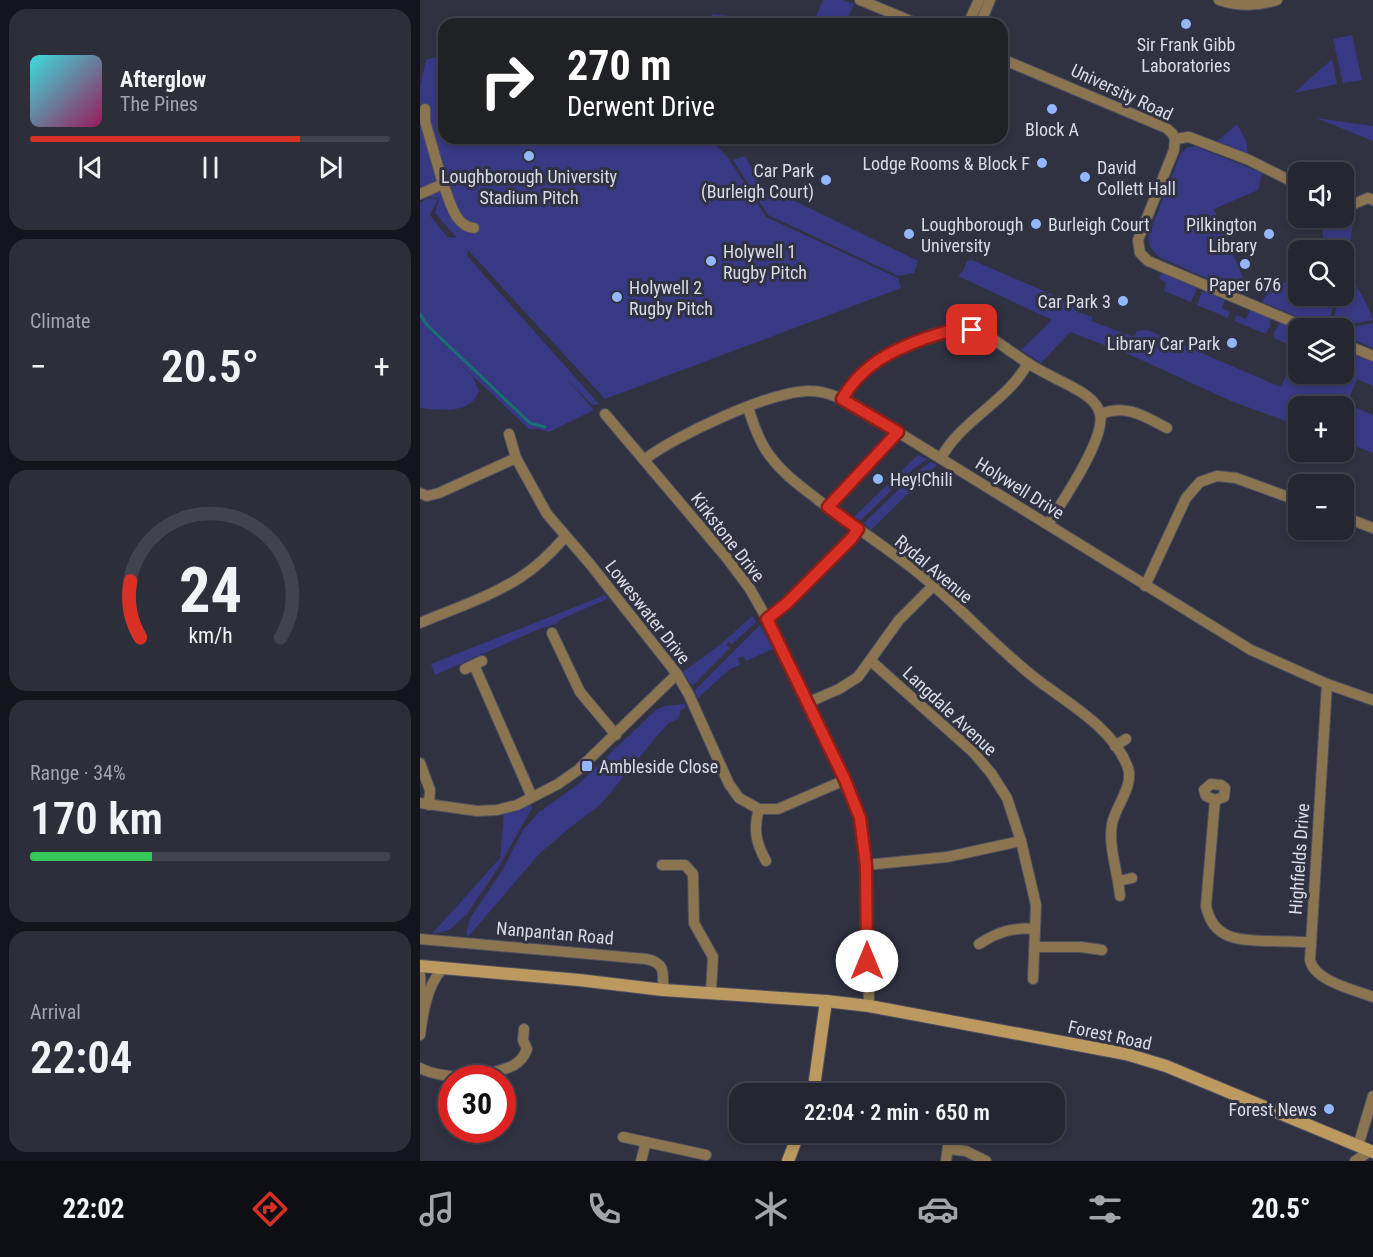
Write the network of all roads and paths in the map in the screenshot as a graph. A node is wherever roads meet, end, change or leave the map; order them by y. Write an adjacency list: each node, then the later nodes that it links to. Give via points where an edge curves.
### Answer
1 (860, 0): 6 (street)
2 (979, 0): 7 (street)
3 (990, 0): 8 (street)
4 (1219, 0): 5 (street, via 1229,4)
5 (1277, 0)
6 (904, 18)
7 (971, 18)
8 (982, 18)
9 (1008, 61): 11 (street, University Road, via 1166,128)
10 (425, 109): 13 (street)
11 (1175, 139): 12 (street, via 1189,136 1249,160); 18 (street, University Road, via 1138,240 1140,254 1148,261)
12 (1288, 181)
13 (443, 184): 14 (street); 17 (street, via 459,222)
14 (420, 194)
15 (1373, 200): 16 (street)
16 (1354, 204)
17 (474, 228)
18 (1288, 320)
19 (1354, 348): 20 (street)
20 (1373, 356)
21 (1028, 363): 22 (street, via 985,334 952,330 876,360 854,380); 25 (street, via 1093,400); 30 (street, via 1019,378 950,444)
22 (842, 399): 23 (street, Holywell Drive, via 828,393 799,391); 27 (street, Holywell Drive)
23 (748, 407): 31 (street, Holywell Drive, via 675,440); 34 (street, Rydal Avenue, via 770,456 798,485)
24 (605, 414): 31 (street, Kirkstone Drive)
25 (1101, 414): 26 (street, via 1126,409 1147,423); 36 (street, via 1085,463)
26 (1167, 428)
27 (898, 432): 30 (street, Holywell Drive); 34 (street)
28 (509, 434): 29 (street, Loweswater Drive)
29 (516, 458): 32 (street, via 439,494); 39 (street, Loweswater Drive, via 547,514)
30 (941, 458): 36 (street, Holywell Drive)
31 (644, 460): 42 (street, Kirkstone Drive, via 726,557)
32 (420, 493)
33 (1288, 497): 41 (street, via 1236,478 1216,476 1200,482 1186,498)
34 (828, 507): 38 (street, Rydal Avenue)
35 (1354, 521): 37 (street)
36 (1048, 524): 41 (street, Holywell Drive)
37 (1373, 528)
38 (858, 529): 40 (street, Rydal Avenue); 42 (street)
39 (565, 537): 43 (street, via 520,578); 47 (street, Loweswater Drive)
40 (933, 586): 45 (street, via 899,620); 53 (street, Rydal Avenue, via 1012,659 1101,728)
41 (1145, 586): 48 (street, Holywell Drive, via 1251,650)
42 (767, 619): 50 (street, Kirkstone Drive)
43 (420, 623)
44 (552, 633): 51 (street, via 580,692)
45 (871, 661): 50 (street, via 851,682); 60 (street, Langdale Avenue, via 973,752 991,773 1007,798)
46 (474, 665): 56 (street)
47 (676, 674): 51 (street); 59 (street, Loweswater Drive, via 734,793)
48 (1327, 684): 49 (street, Holywell Drive); 69 (street, Highfields Drive)
49 (1373, 700)
50 (807, 703): 55 (street, Kirkstone Drive)
51 (616, 735): 56 (street, via 567,778)
52 (1126, 739): 53 (street)
53 (1115, 746): 65 (street, Rydal Avenue, via 1130,773 1110,836)
54 (420, 763): 58 (street, via 430,790)
55 (845, 780): 59 (street, via 787,806); 63 (street, Kirkstone Drive, via 860,818)
56 (532, 797): 58 (street, via 497,810)
57 (1215, 800): 69 (street, via 1206,906 1213,925 1238,939)
58 (425, 804)
59 (759, 809): 61 (street, via 755,833)
60 (1021, 841): 63 (street, via 947,857); 67 (street, Langdale Avenue, via 1036,905)
61 (766, 861)
62 (662, 865): 80 (street, via 685,865 693,874 694,923 713,957)
63 (866, 865): 83 (street, Kirkstone Drive)
64 (1132, 878): 65 (street)
65 (1119, 881): 66 (street, Rydal Avenue)
66 (1120, 896)
67 (1035, 928): 70 (street, via 1005,930); 71 (street, Langdale Avenue)
68 (420, 939): 79 (street, Nanpantan Road, via 646,959 660,965)
69 (1310, 942): 81 (street, Highfields Drive, via 1316,973)
70 (979, 944)
71 (1035, 947): 72 (street); 74 (street, Langdale Avenue)
72 (1102, 950)
73 (1022, 963): 74 (street)
74 (1033, 963): 78 (street, Langdale Avenue)
75 (420, 966): 76 (street)
76 (442, 969): 79 (street); 84 (street, via 435,977)
77 (420, 975): 84 (street)
78 (1033, 980)
79 (663, 990): 80 (street)
80 (711, 992): 82 (street)
81 (1373, 997)
82 (826, 1001): 83 (street, Forest Road); 90 (street)
83 (869, 1006): 97 (street, Forest Road, via 1126,1054 1166,1066)
84 (423, 1016): 86 (street)
85 (524, 1029): 87 (street, via 523,1040 532,1050)
86 (420, 1035)
87 (516, 1065)
88 (420, 1068): 89 (street)
89 (438, 1075)
90 (815, 1083)
91 (1373, 1096): 97 (street)
92 (623, 1137): 93 (street)
93 (646, 1142): 98 (street); 99 (street)
94 (795, 1143): 100 (street)
95 (949, 1143): 96 (street)
96 (948, 1149): 101 (street); 102 (street, via 966,1151)
97 (1367, 1149): 103 (street)
98 (706, 1155)
99 (641, 1161)
100 (788, 1161)
101 (946, 1161)
102 (986, 1161)
103 (1355, 1161)

